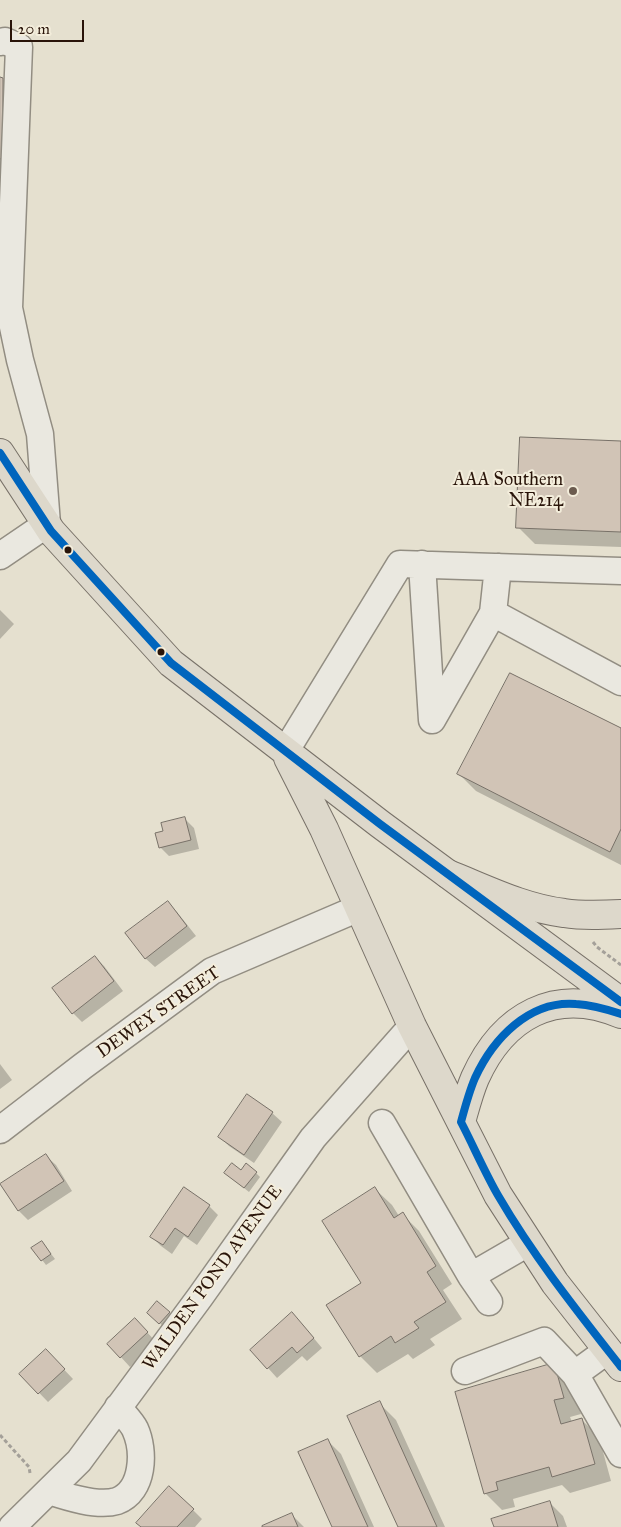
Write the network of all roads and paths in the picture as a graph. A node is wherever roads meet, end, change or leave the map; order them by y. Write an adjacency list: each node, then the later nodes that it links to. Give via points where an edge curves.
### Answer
1 (0, 42): 3 (street, via 19,47 9,308 40,434)
2 (0, 452): 3 (main road)
3 (47, 524): 4 (street); 10 (main road, via 171,664)
4 (0, 556)
5 (422, 564): 6 (street); 8 (street, via 432,720); 10 (street, via 400,564)
6 (498, 567): 7 (street); 8 (street)
7 (621, 571)
8 (493, 613): 9 (street)
9 (621, 682)
10 (285, 752): 11 (main road); 12 (main road)
11 (448, 874): 13 (main road, via 524,905 545,910 582,915); 16 (main road)
12 (359, 908): 18 (main road); 21 (street, DEWEY STREET, via 212,971)
13 (621, 914)
14 (593, 941): 15 (path, via 596,947)
15 (621, 965)
16 (621, 1002)
17 (621, 1014): 19 (main road, via 595,1005 560,1004 542,1008 520,1020 501,1036 487,1056 474,1079)
18 (412, 1026): 19 (main road); 28 (street, WALDEN POND AVENUE, via 313,1138)
19 (461, 1122): 22 (main road, via 498,1195)
20 (382, 1123): 23 (street)
21 (0, 1130)
22 (528, 1243): 23 (street); 25 (main road)
23 (471, 1276): 24 (street)
24 (489, 1302)
25 (614, 1359): 27 (street)
26 (465, 1371): 27 (street, via 544,1341)
27 (575, 1374): 30 (street)
28 (118, 1407): 31 (street, WALDEN POND AVENUE, via 79,1461); 31 (street, via 134,1429 140,1454 140,1471 130,1493 117,1501 65,1496)
29 (0, 1435): 31 (path, via 29,1467)
30 (621, 1454)
31 (41, 1499): 32 (street, WALDEN POND AVENUE)
32 (12, 1527)

